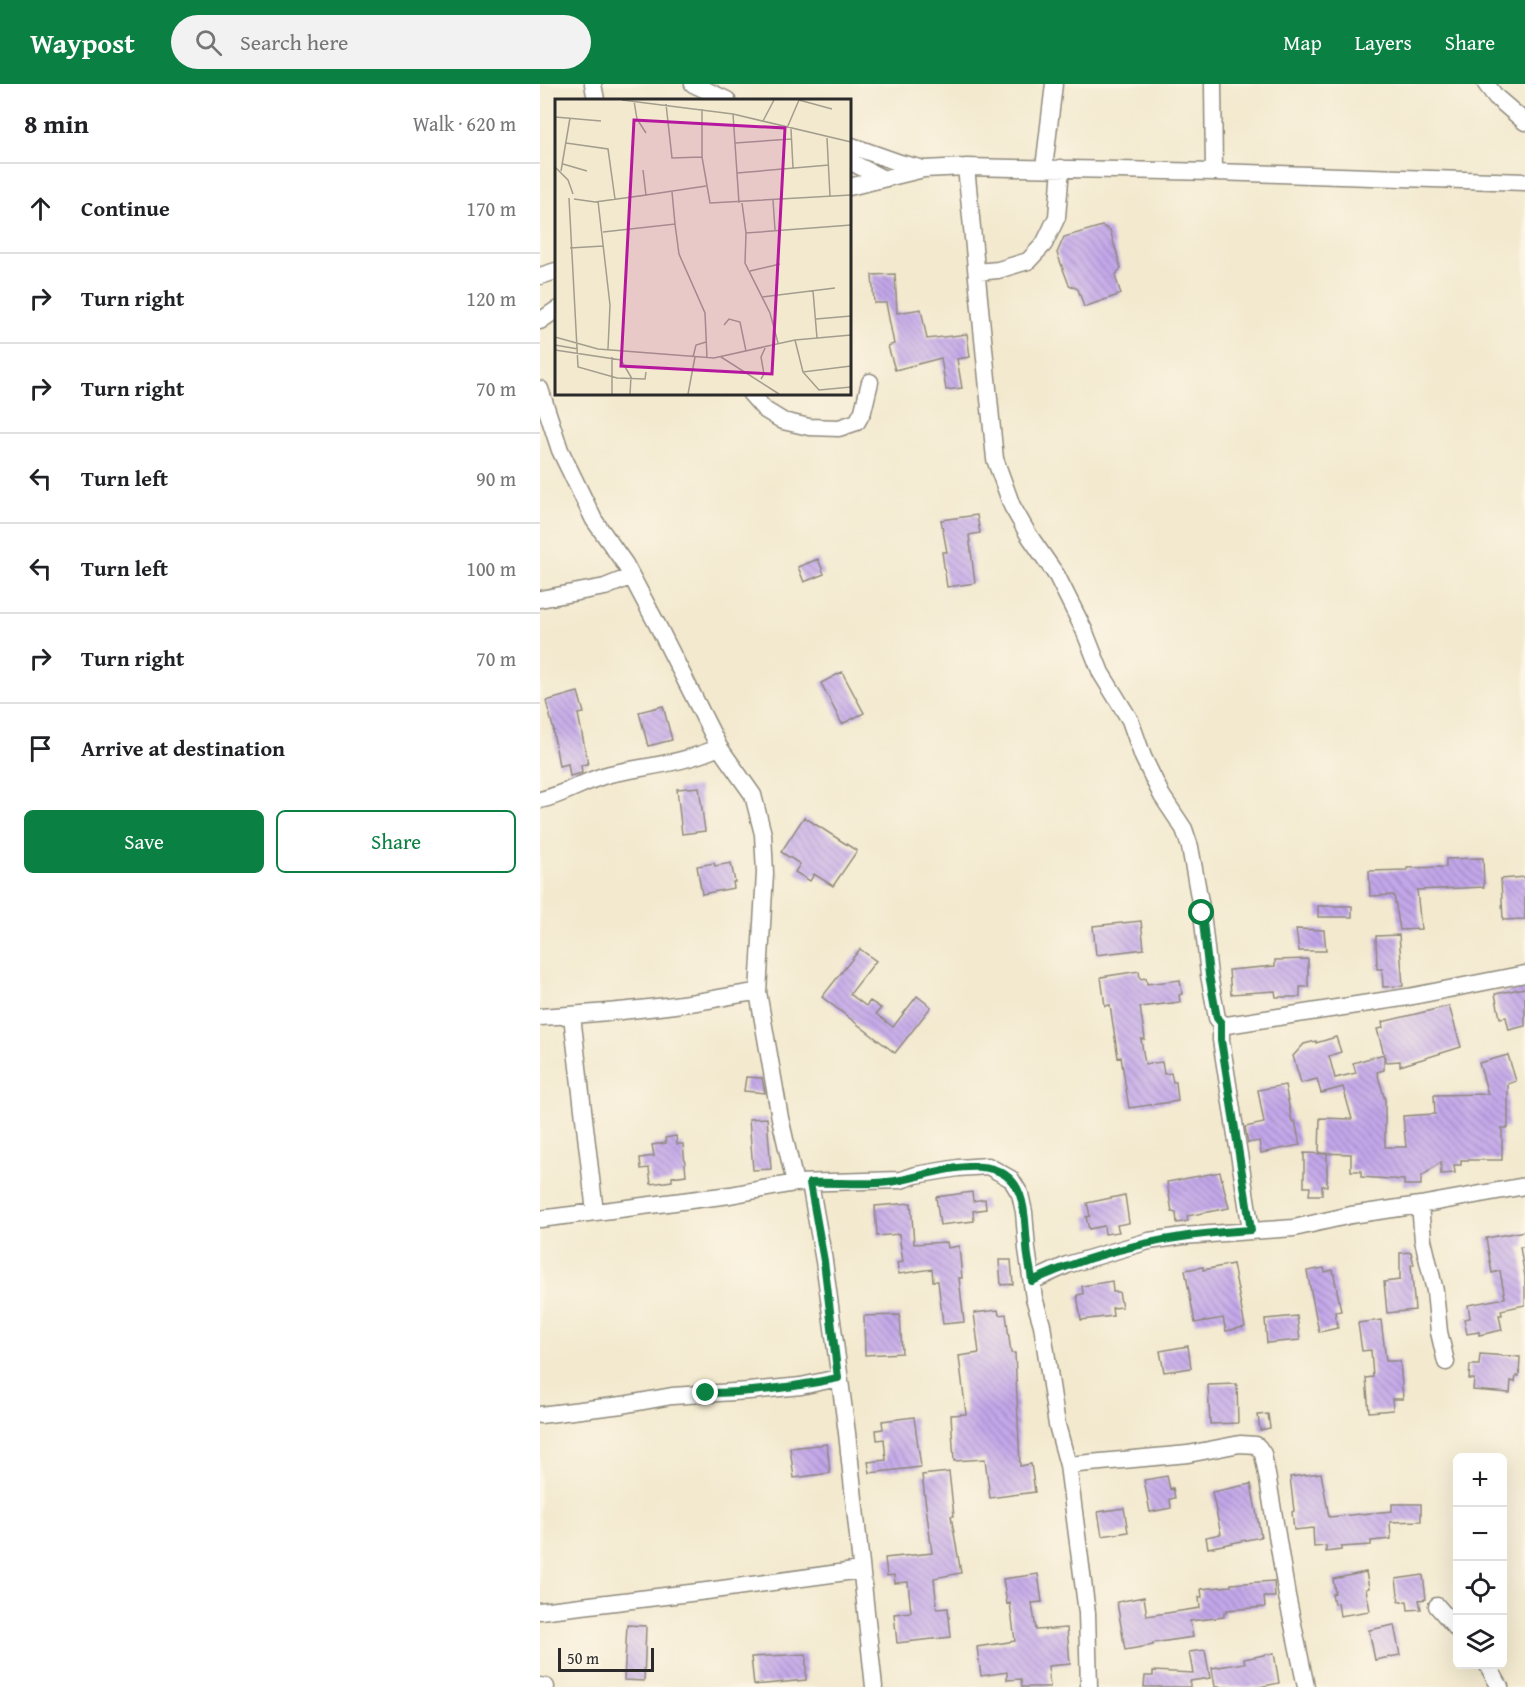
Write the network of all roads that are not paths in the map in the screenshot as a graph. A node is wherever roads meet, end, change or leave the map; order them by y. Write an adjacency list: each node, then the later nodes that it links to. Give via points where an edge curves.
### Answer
1 (593, 84): 6 (street)
2 (693, 84): 7 (street)
3 (1054, 84): 12 (street)
4 (1213, 84): 15 (street)
5 (1486, 84): 8 (street)
6 (596, 99)
7 (725, 99)
8 (1525, 122)
9 (850, 145): 14 (street)
10 (850, 162): 16 (street)
11 (966, 167): 12 (street); 14 (street); 20 (street)
12 (1044, 168): 13 (street)
13 (1061, 168): 15 (street); 20 (street, via 1057,217 1044,244 1028,261)
14 (924, 169): 16 (street)
15 (1214, 172): 17 (street)
16 (882, 178): 18 (street)
17 (1525, 182)
18 (850, 187)
19 (555, 271): 21 (street)
20 (976, 272): 35 (street, via 995,459 1012,506 1058,576 1101,674 1130,720 1162,796 1184,829)
21 (540, 276)
22 (555, 311): 23 (street)
23 (540, 321)
24 (870, 382): 26 (street, via 857,422 839,428 783,421 765,410)
25 (540, 389): 27 (street, via 574,480)
26 (751, 394)
27 (630, 577): 28 (street, via 605,587); 29 (street)
28 (540, 599)
29 (719, 747): 30 (street, via 701,756 590,780); 32 (street, via 753,795 763,834 765,873)
30 (540, 800)
31 (1525, 974): 35 (street, via 1408,997)
32 (758, 992): 34 (street); 36 (street, via 780,1118)
33 (540, 1017): 34 (street)
34 (572, 1017): 39 (street)
35 (1221, 1023): 41 (street)
36 (802, 1183): 39 (street); 42 (street, via 901,1180 988,1166 1011,1179 1020,1194); 44 (street, via 824,1261)
37 (1525, 1186): 38 (street)
38 (1419, 1205): 41 (street, via 1294,1228); 43 (street)
39 (595, 1212): 40 (street)
40 (540, 1219)
41 (1251, 1230): 42 (street, via 1149,1241 1067,1264)
42 (1032, 1281): 46 (street, via 1057,1425)
43 (1446, 1362)
44 (838, 1378): 45 (street, via 801,1386 672,1396); 47 (street)
45 (540, 1415)
46 (1068, 1465): 55 (street, via 1087,1613); 56 (street, via 1256,1445 1263,1454)
47 (861, 1570): 49 (street); 54 (street)
48 (1437, 1606): 50 (street)
49 (540, 1611)
50 (1453, 1624)
51 (1489, 1669): 57 (street)
52 (540, 1686): 53 (street)
53 (546, 1687)
54 (874, 1687)
55 (1089, 1687)
56 (1306, 1687)
57 (1500, 1687)

